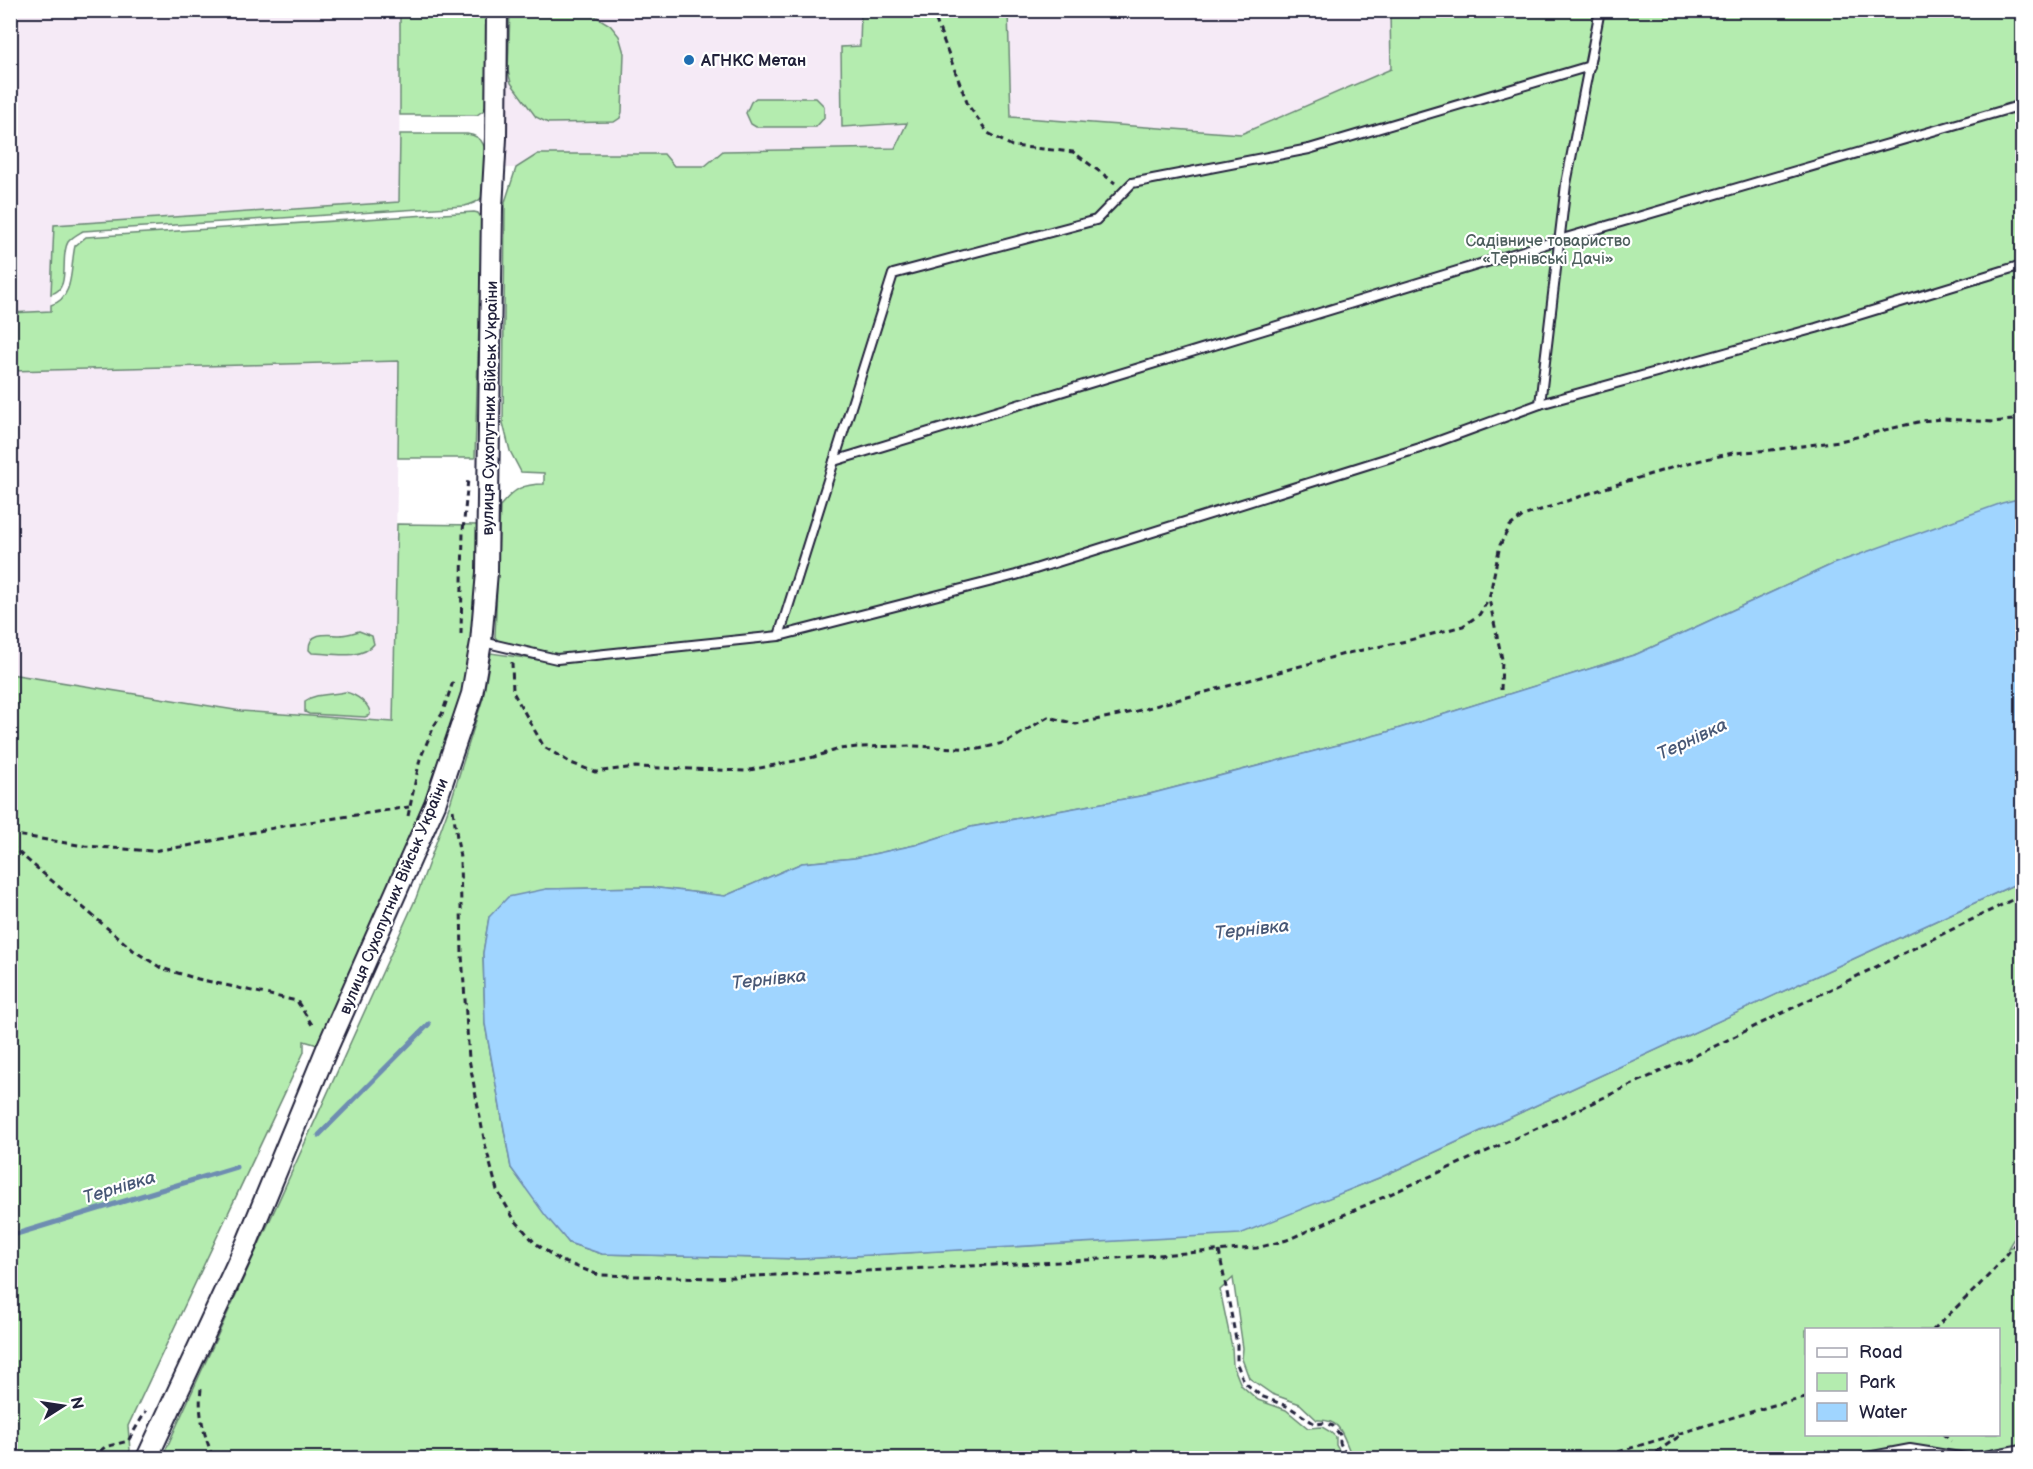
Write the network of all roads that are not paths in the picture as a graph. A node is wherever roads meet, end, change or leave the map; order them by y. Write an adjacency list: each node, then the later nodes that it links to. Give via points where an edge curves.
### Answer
1 (497, 10): 10 (street, вулиця Сухопутних Військ України, via 487,572)
2 (1600, 10): 3 (lane)
3 (1590, 66): 5 (lane); 8 (lane, via 1309,148 1131,183 1096,220 893,274)
4 (2022, 105): 5 (lane)
5 (1559, 240): 7 (lane); 8 (lane)
6 (2022, 265): 7 (lane, via 1816,328)
7 (1540, 404): 9 (lane, via 1420,448 1016,575)
8 (834, 461): 9 (lane)
9 (779, 636): 10 (lane, via 557,659)
10 (482, 642): 12 (street, вулиця Сухопутних Військ України, via 443,803 328,1046 246,1245)
11 (2022, 1449): 15 (lane)
12 (147, 1458)
13 (1862, 1458): 14 (lane, via 1910,1449)
14 (1966, 1458)
15 (1974, 1458)

